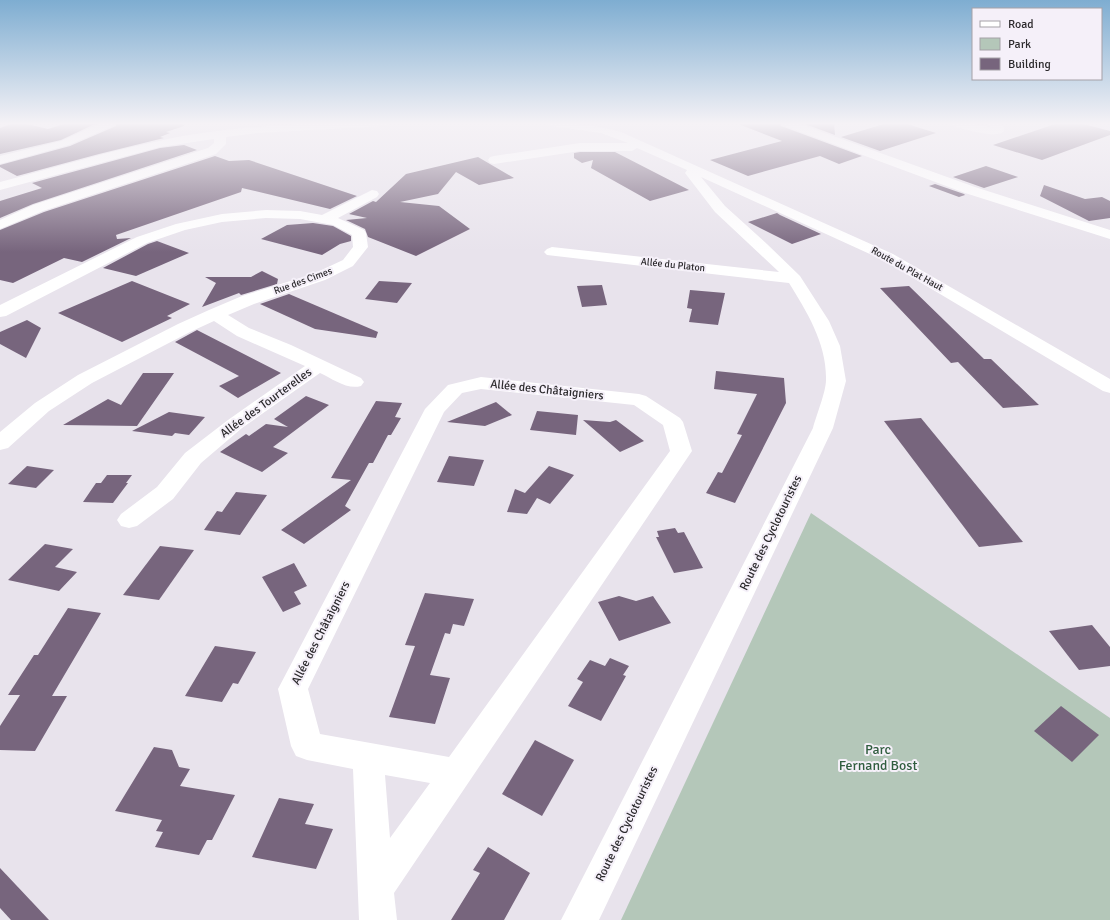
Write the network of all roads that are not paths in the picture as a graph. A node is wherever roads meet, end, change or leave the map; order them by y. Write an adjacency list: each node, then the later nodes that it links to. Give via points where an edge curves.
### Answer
1 (76, 166): 6 (street)
2 (166, 166): 9 (street, via 38,208)
3 (685, 166): 5 (street, Route du Plat Haut)
4 (904, 166): 10 (street)
5 (694, 170): 12 (street, Route des Cyclotouristes, via 691,173 720,209); 17 (street, Route du Plat Haut, via 888,257)
6 (0, 186)
7 (372, 194): 8 (street)
8 (324, 220): 13 (street, Rue des Cimes, via 300,215 266,214 222,218 181,227 142,240); 14 (street, Rue des Cimes, via 337,222 359,233 361,247 348,263 319,277 248,300)
9 (0, 225)
10 (1110, 235)
11 (552, 252): 12 (street, Allée du Platon)
12 (794, 279): 24 (street, Route des Cyclotouristes, via 832,346 836,381 823,428)
13 (0, 312)
14 (215, 314): 15 (street, Allée des Tourterelles, via 243,332); 18 (street, Rue des Cimes, via 85,379 42,407)
15 (319, 365): 16 (street, Allée des Tourterelles); 19 (street, Allée des Tourterelles, via 235,424 193,458 165,493)
16 (354, 382)
17 (1110, 387)
18 (0, 443)
19 (129, 520)
20 (368, 758): 21 (street, Allée des Châtaigniers); 21 (street, Allée des Châtaigniers, via 307,746 293,689 435,409 455,389 481,383 639,400 673,422 681,451); 22 (street)
21 (456, 773): 22 (street, Allée des Châtaigniers)
22 (377, 887): 23 (street)
23 (378, 920)
24 (580, 920)

